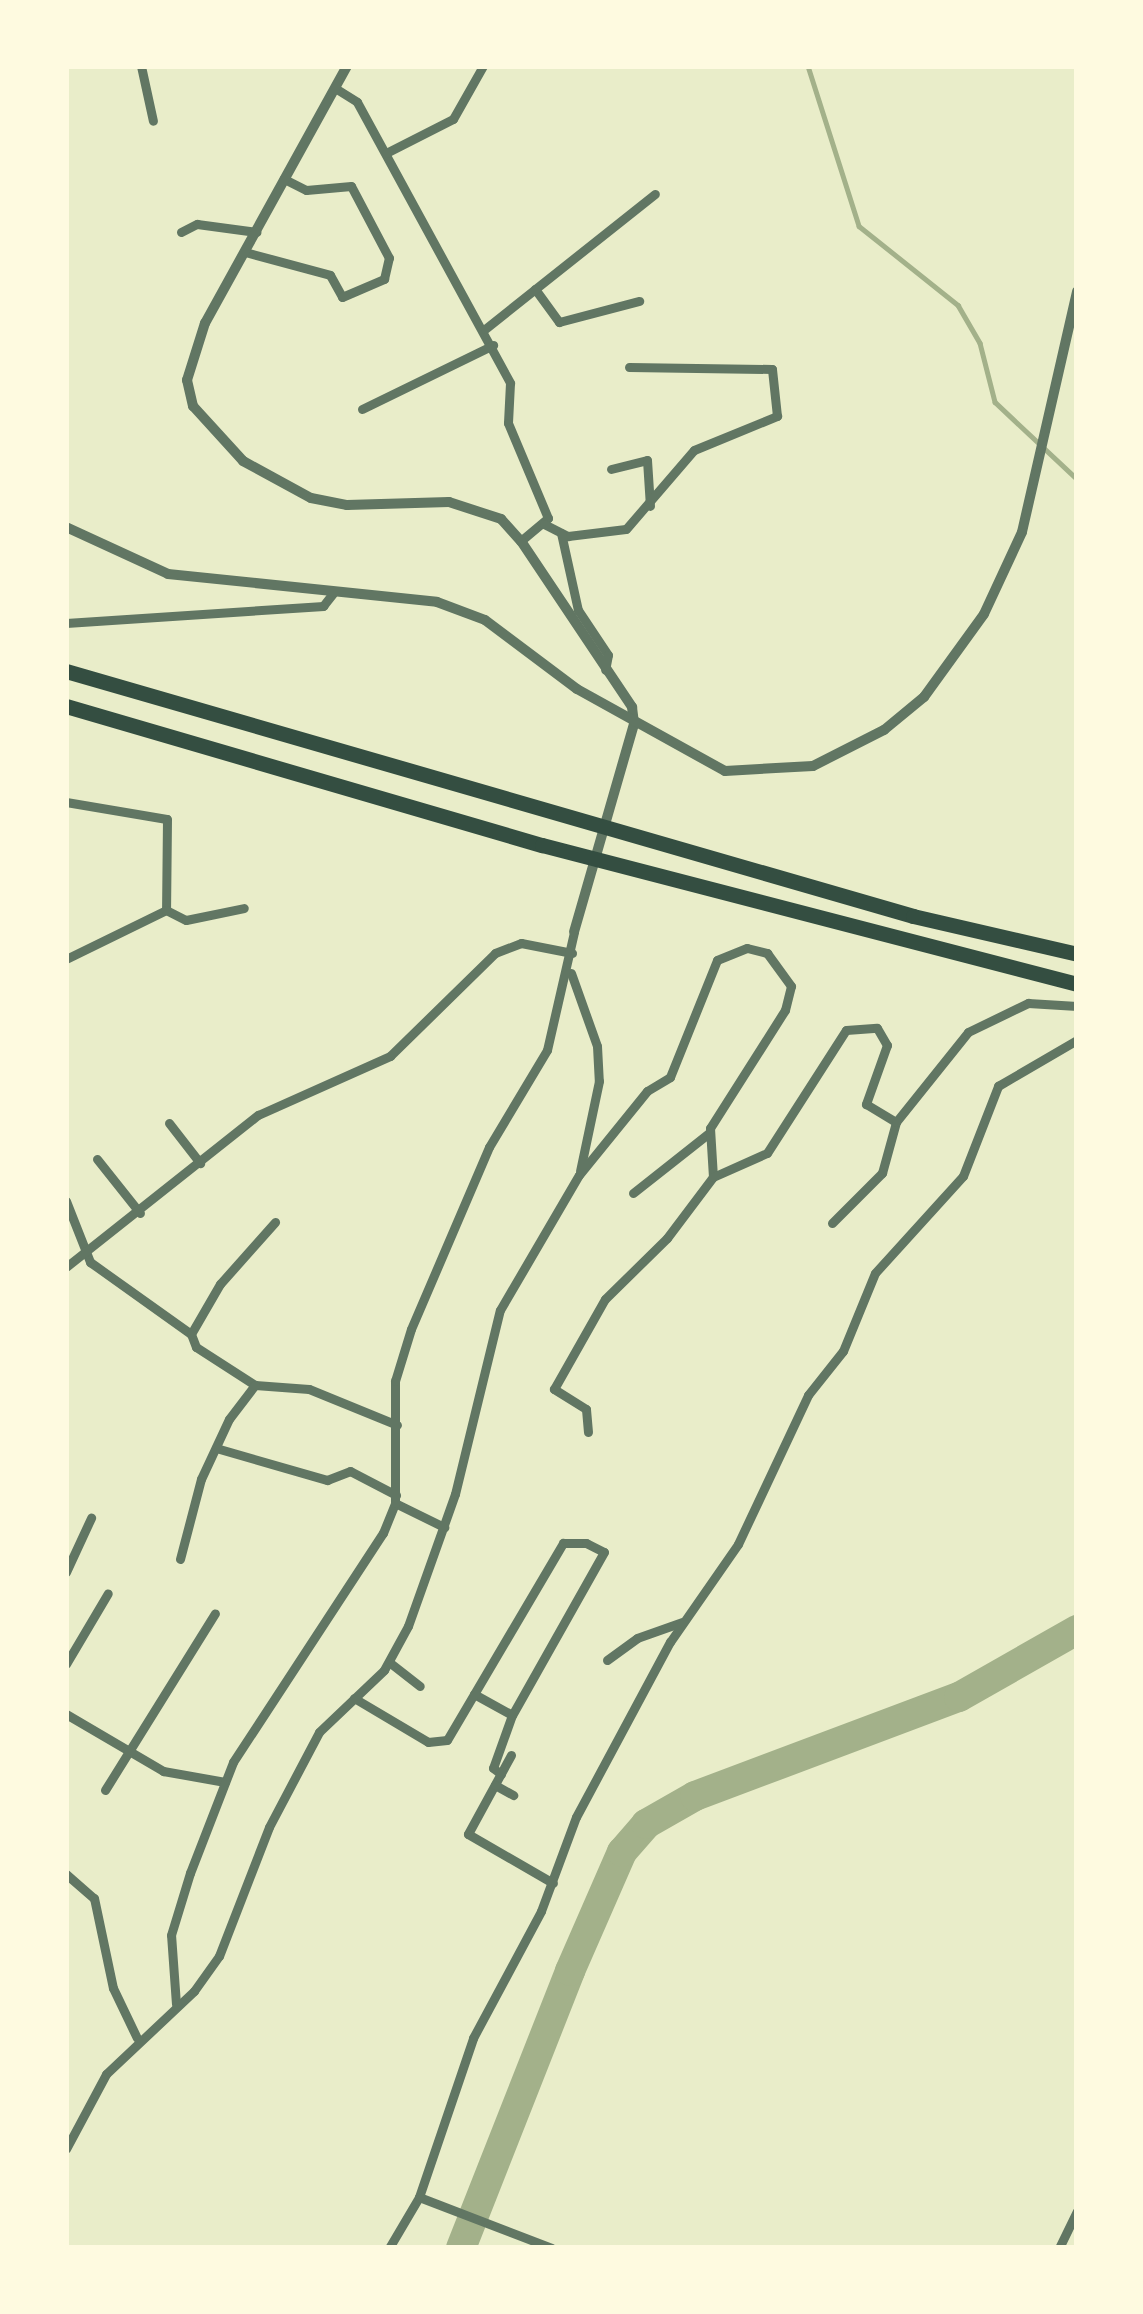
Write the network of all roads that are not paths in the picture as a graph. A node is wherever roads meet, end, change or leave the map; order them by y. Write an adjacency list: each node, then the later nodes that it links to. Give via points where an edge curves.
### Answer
1 (141, 66): 6 (street)
2 (338, 66): 5 (street)
3 (347, 66): 5 (street)
4 (483, 66): 7 (street, via 453,119)
5 (337, 84): 7 (street); 8 (street)
6 (153, 121)
7 (386, 153): 16 (street)
8 (284, 179): 11 (street); 12 (street, via 306,190 351,186 389,258 385,279 343,297 330,275)
9 (655, 194): 13 (street)
10 (181, 232): 11 (street, via 197,224)
11 (256, 232): 12 (street)
12 (245, 252): 25 (street, via 192,352 194,406 211,435 310,498 449,502 501,519)
13 (536, 289): 15 (street, via 559,322); 16 (street)
14 (1077, 291): 31 (street, via 1022,532 984,614 924,698 840,756 784,772 725,771)
15 (639, 301)
16 (485, 329): 17 (street)
17 (493, 345): 19 (street); 22 (street, via 510,383 508,423 545,499)
18 (629, 367): 21 (street, via 772,369 774,422 716,435)
19 (362, 409)
20 (611, 469): 21 (street, via 646,460)
21 (650, 506): 24 (street, via 626,529)
22 (544, 524): 24 (street); 25 (street)
23 (66, 527): 26 (street, via 168,574)
24 (561, 532): 28 (street, via 578,610 608,655)
25 (521, 541): 28 (street)
26 (333, 593): 27 (street, via 323,605); 31 (street, via 437,602 484,620)
27 (66, 623)
28 (604, 670): 31 (street)
29 (66, 671): 37 (highway, via 913,916)
30 (66, 706): 40 (highway, via 905,944)
31 (634, 724): 35 (street)
32 (66, 802): 34 (street, via 166,819)
33 (244, 908): 34 (street, via 186,920)
34 (166, 910): 38 (street)
35 (574, 932): 36 (street)
36 (572, 953): 39 (street); 47 (street, via 520,943 495,953 390,1056 298,1092)
37 (1077, 954)
38 (66, 959)
39 (570, 968): 48 (street, via 597,1046 599,1081); 59 (street, via 547,1049 489,1147 410,1329 395,1381)
40 (1077, 984)
41 (1077, 1006): 43 (street, via 1028,1003 968,1032)
42 (1077, 1040): 69 (street, via 998,1086 963,1176 874,1273 843,1352 808,1395 748,1526)
43 (896, 1122): 49 (street, via 866,1104 887,1045 877,1028 860,1025 846,1030 767,1153); 54 (street, via 882,1173)
44 (170, 1123): 47 (street)
45 (710, 1132): 48 (street, via 784,1010 791,986 767,953 747,948 717,960 670,1077 647,1091); 49 (street); 50 (street)
46 (98, 1159): 52 (street)
47 (200, 1163): 52 (street)
48 (579, 1175): 64 (street, via 500,1310)
49 (713, 1178): 60 (street, via 604,1299 554,1389 586,1409)
50 (633, 1193)
51 (66, 1202): 55 (street)
52 (140, 1213): 55 (street)
53 (274, 1222): 57 (street, via 220,1284)
54 (832, 1223)
55 (89, 1255): 56 (street); 57 (street)
56 (66, 1268)
57 (191, 1334): 58 (street, via 196,1347)
58 (255, 1385): 59 (street, via 309,1389); 61 (street)
59 (397, 1425): 62 (street)
60 (588, 1432)
61 (216, 1448): 62 (street, via 327,1480 350,1471); 65 (street)
62 (396, 1499): 64 (street); 81 (street, via 367,1568)
63 (91, 1517): 66 (street)
64 (444, 1527): 71 (street)
65 (180, 1559)
66 (66, 1572)
67 (108, 1593): 72 (street)
68 (215, 1613): 78 (street)
69 (684, 1621): 70 (street, via 637,1638); 86 (street, via 576,1817)
70 (608, 1660)
71 (388, 1662): 73 (street); 75 (street)
72 (66, 1664)
73 (419, 1686)
74 (474, 1694): 75 (street, via 447,1740 428,1742); 77 (street); 77 (street, via 563,1543 604,1552)
75 (354, 1698): 87 (street, via 319,1732 269,1827 219,1956)
76 (66, 1714): 78 (street)
77 (512, 1714): 80 (street, via 493,1768)
78 (125, 1749): 81 (street, via 163,1771); 83 (street)
79 (512, 1755): 80 (street)
80 (501, 1774): 82 (street)
81 (225, 1782): 87 (street, via 171,1935)
82 (495, 1785): 84 (street); 86 (street, via 468,1834)
83 (105, 1790)
84 (513, 1795)
85 (66, 1874): 88 (street, via 94,1898 113,1988)
86 (554, 1883): 90 (street, via 472,2038)
87 (176, 2004): 88 (street)
88 (137, 2038): 89 (street, via 106,2074)
89 (66, 2149)
90 (419, 2197): 92 (street); 93 (street)
91 (1077, 2211): 94 (street)
92 (389, 2248)
93 (552, 2248)
94 (1059, 2248)

